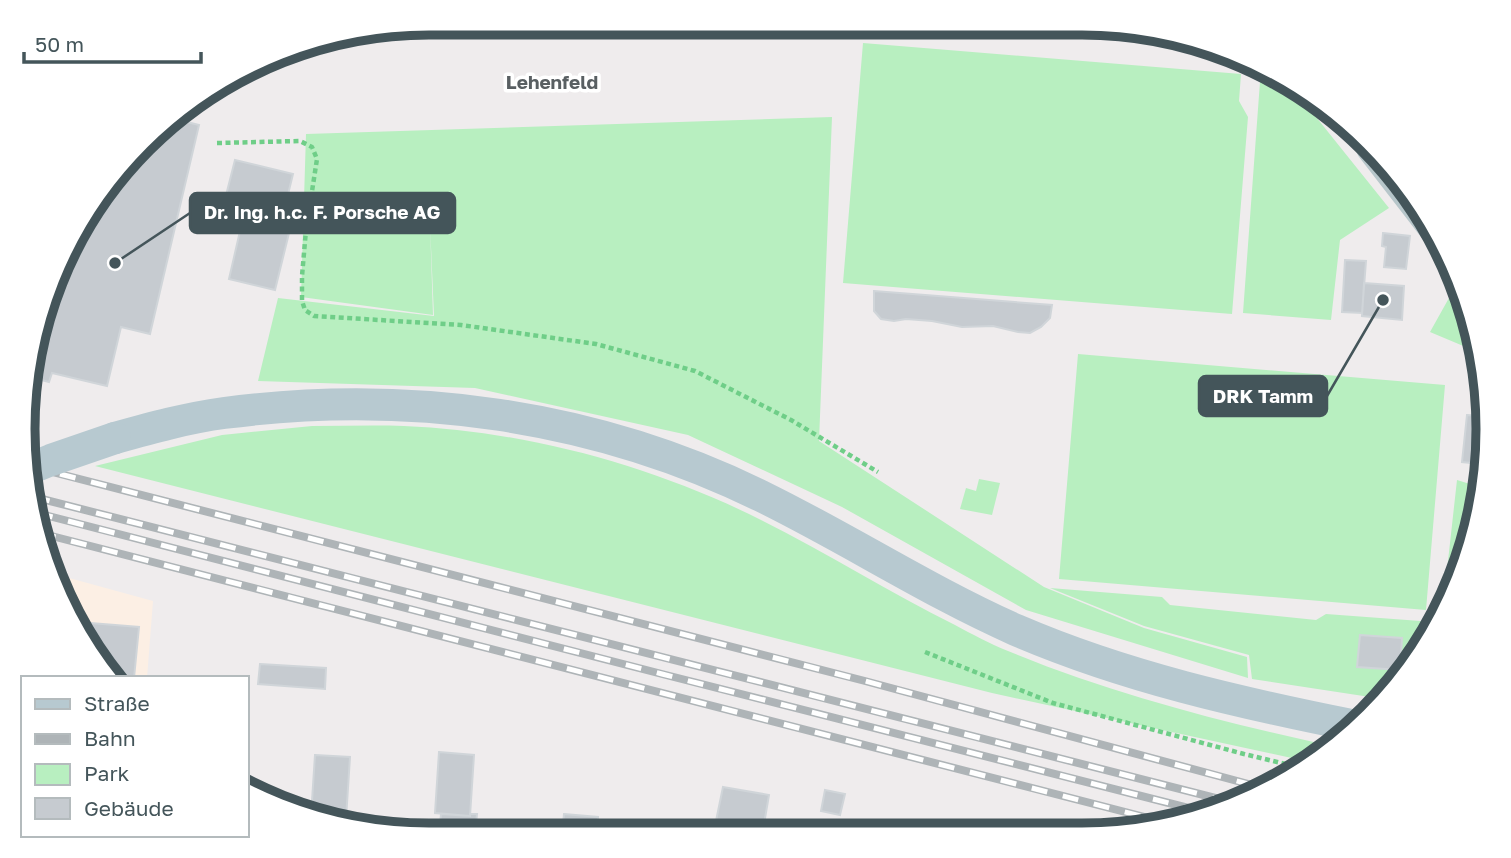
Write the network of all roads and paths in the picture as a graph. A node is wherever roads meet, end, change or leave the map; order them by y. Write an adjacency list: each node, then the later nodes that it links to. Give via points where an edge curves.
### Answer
1 (217, 143): 3 (path, via 300,141 312,147 317,159 302,300 305,310 314,316 461,326 596,344 695,371)
2 (37, 466): 5 (main road, bridge, via 158,426 312,405 456,408 556,424 710,472 982,613 1083,656 1156,680)
3 (878, 472)
4 (925, 652): 6 (path, via 1053,703)
5 (1344, 724)
6 (1288, 765)

